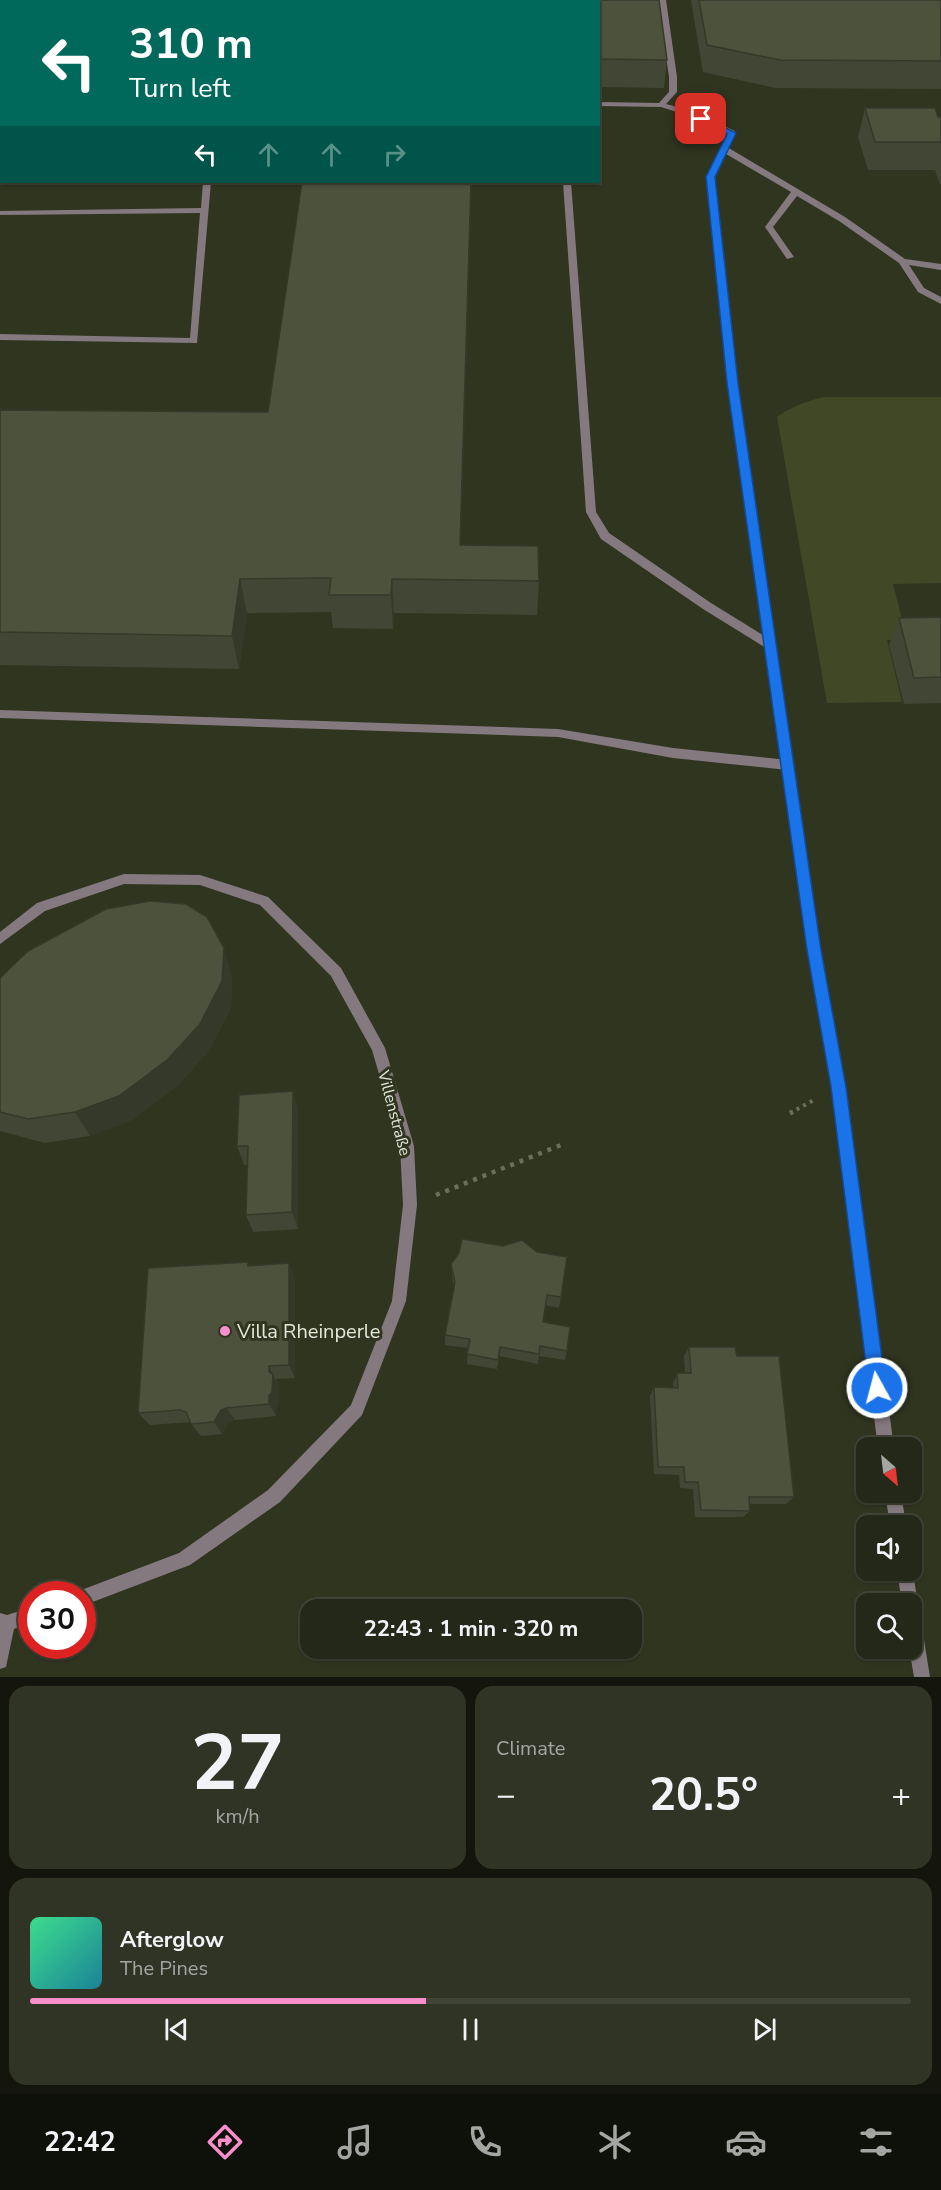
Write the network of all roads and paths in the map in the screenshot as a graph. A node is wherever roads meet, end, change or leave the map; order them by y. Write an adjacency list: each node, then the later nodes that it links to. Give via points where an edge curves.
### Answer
1 (662, 0): 3 (street, via 673,92)
2 (600, 104): 3 (street)
3 (661, 105): 4 (street, via 732,133)
4 (724, 149): 7 (street); 15 (street, via 711,177 733,383)
5 (207, 183): 8 (street)
6 (567, 183): 15 (street, via 591,512 605,537)
7 (796, 191): 10 (street, via 769,227); 11 (street)
8 (204, 210): 9 (street); 14 (street, via 194,341)
9 (0, 213)
10 (790, 257)
11 (902, 261): 12 (street); 13 (street, via 921,290)
12 (941, 267)
13 (941, 301)
14 (0, 337)
15 (770, 645): 17 (street)
16 (0, 714): 17 (street, via 558,733 673,753)
17 (787, 765): 21 (street, via 838,1087)
18 (0, 939): 20 (street, Villenstraße, via 41,908 124,879 200,880 264,902 336,972 378,1048 407,1146)
19 (566, 1143): 20 (path)
20 (410, 1205): 22 (street, Villenstraße, via 399,1301 357,1410 274,1496 184,1559)
21 (885, 1437)
22 (96, 1593)
23 (18, 1618): 24 (street)
24 (3, 1622): 26 (street)
25 (919, 1659): 27 (street)
26 (0, 1661)
27 (922, 1677)

